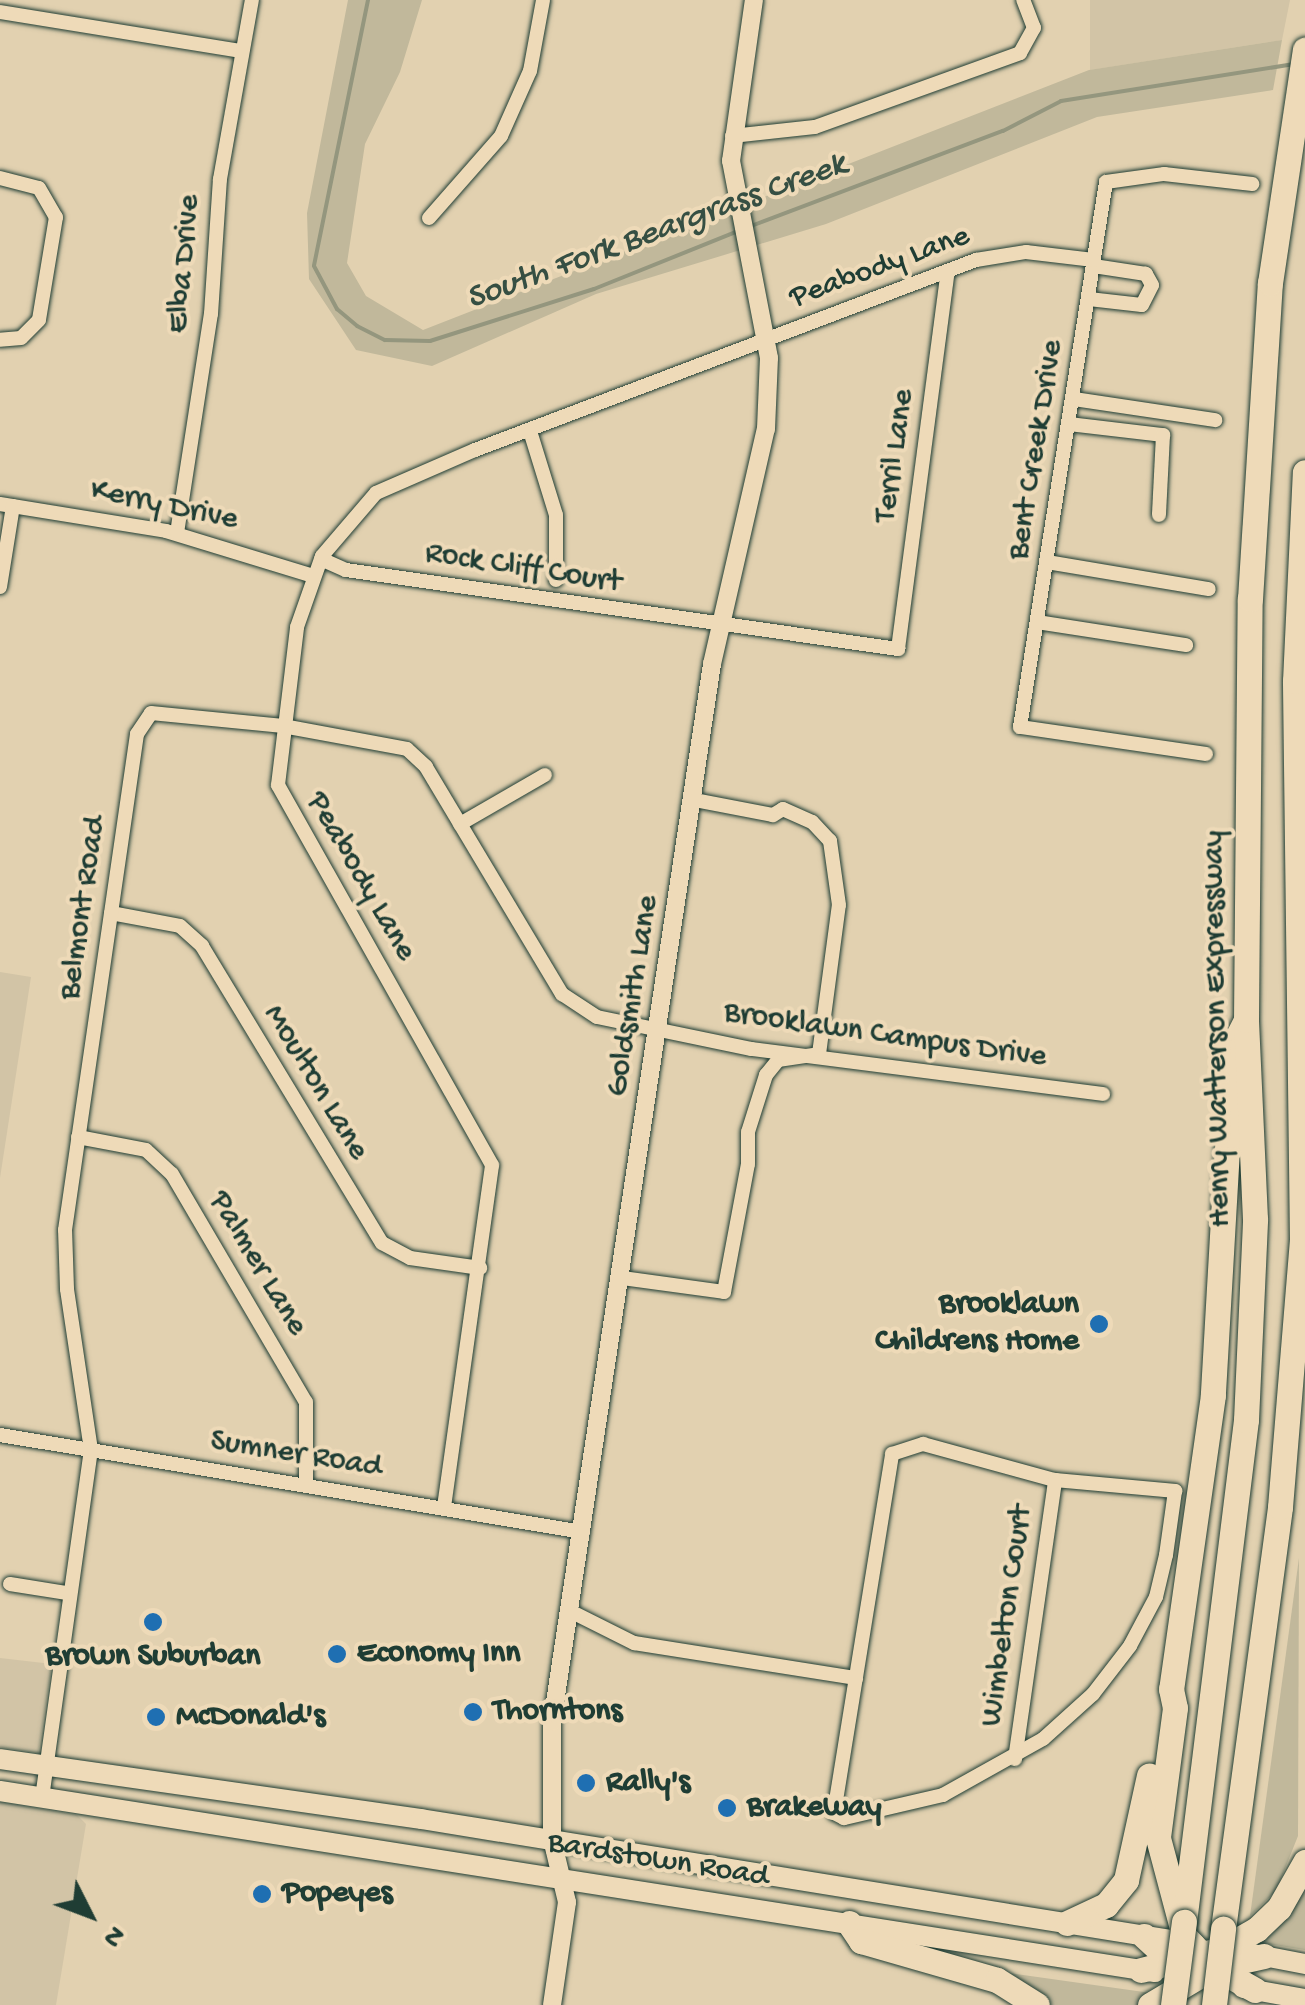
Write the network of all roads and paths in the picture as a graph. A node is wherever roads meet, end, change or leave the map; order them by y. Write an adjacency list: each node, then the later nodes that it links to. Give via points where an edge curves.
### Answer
1 (252, 0): 7 (street, Elba Drive)
2 (543, 0): 11 (street, via 530,71 501,136)
3 (754, 0): 8 (street, Goldsmith Lane)
4 (1024, 0): 8 (street, via 1034,28 1020,53 815,127)
5 (0, 12): 7 (street)
6 (1305, 50): 41 (highway, Henry Watterson Expressway, via 1270,283 1254,503)
7 (241, 51): 24 (street, Elba Drive)
8 (732, 136): 16 (street, Goldsmith Lane, via 737,209)
9 (0, 178): 15 (street, via 32,184 51,200 56,217 35,328)
10 (1252, 184): 12 (street, Bent Creek Drive, via 1164,174 1106,182)
11 (429, 218)
12 (1094, 263): 13 (street, Peabody Lane, via 1026,252); 14 (street, Bent Creek Drive); 14 (street, Peabody Lane, via 1146,274 1152,285 1142,304)
13 (948, 272): 16 (street, Peabody Lane); 34 (street, Terril Lane)
14 (1089, 298): 17 (street, Bent Creek Drive)
15 (0, 340)
16 (766, 340): 20 (street, Peabody Lane); 32 (street, Goldsmith Lane, via 766,429)
17 (1074, 400): 18 (street); 19 (street, Bent Creek Drive)
18 (1215, 420)
19 (1070, 424): 23 (street, via 1163,435); 26 (street, Bent Creek Drive)
20 (530, 430): 25 (street, Peabody Lane, via 392,483 365,503); 28 (street, via 556,515)
21 (1305, 472): 46 (highway, Henry Watterson Expressway, via 1295,680)
22 (7, 505): 24 (street, Kerry Drive); 29 (street)
23 (1160, 515)
24 (177, 533): 27 (street, Kerry Drive)
25 (321, 559): 27 (street, Peabody Lane); 32 (street, Rock Cliff Court, via 346,570)
26 (1047, 562): 30 (street); 31 (street, Bent Creek Drive)
27 (313, 576): 35 (street, Peabody Lane, via 297,627)
28 (556, 580)
29 (0, 587)
30 (1209, 589)
31 (1037, 622): 33 (street); 36 (street, Bent Creek Drive, via 1020,727)
32 (719, 627): 34 (street, Rock Cliff Court); 38 (street, Goldsmith Lane)
33 (1186, 645)
34 (898, 648)
35 (282, 726): 39 (street, Belmont Road, via 407,749 426,767); 40 (street, Belmont Road, via 165,710 146,716 137,734); 47 (street, Peabody Lane, via 277,775 284,802 490,1156 493,1181)
36 (1206, 754)
37 (544, 774): 39 (street)
38 (694, 800): 42 (street, Goldsmith Lane); 43 (street, via 773,815 783,810 830,840 839,905)
39 (460, 824): 42 (street, Belmont Road, via 569,1001 597,1017)
40 (111, 913): 45 (street, Belmont Road); 47 (street, Moulton Lane, via 180,926 202,946 382,1243 410,1258)
41 (1246, 1020): 59 (highway, via 1233,1044 1213,1395); 73 (highway, Henry Watterson Expressway, via 1255,1183 1247,1402)
42 (660, 1029): 43 (street, Brooklawn Campus Drive, via 752,1049); 48 (street, Goldsmith Lane)
43 (818, 1054): 44 (street, Brooklawn Campus Drive); 48 (street, via 778,1060 766,1075 748,1132 724,1292)
44 (1103, 1094)
45 (78, 1136): 50 (street, Belmont Road, via 64,1252); 52 (street, Palmer Lane, via 146,1150 172,1174 306,1402)
46 (1303, 1248): 73 (highway, Henry Watterson Expressway, via 1280,1507)
47 (480, 1268): 53 (street, Peabody Lane)
48 (622, 1278): 54 (street, Goldsmith Lane)
49 (0, 1434): 50 (street, Sumner Road)
50 (92, 1450): 52 (street, Sumner Road); 56 (street, Belmont Road)
51 (1055, 1480): 58 (street, via 924,1444 892,1454); 61 (street, Wimbelton Court); 61 (street, via 1175,1491 1156,1597 1139,1631 1093,1694)
52 (306, 1485): 53 (street, Sumner Road)
53 (444, 1507): 54 (street, Sumner Road)
54 (583, 1532): 57 (street, Goldsmith Lane)
55 (10, 1584): 56 (street)
56 (66, 1593): 62 (street, Belmont Road)
57 (570, 1611): 58 (street, via 634,1643); 67 (street, Goldsmith Lane, via 552,1722)
58 (856, 1678): 61 (street, via 834,1813 844,1818 943,1795)
59 (1171, 1688): 71 (highway, via 1161,1706 1126,1880 1106,1905); 73 (highway, via 1175,1708 1158,1838 1173,1904)
60 (0, 1759): 62 (main road, Bardstown Road)
61 (1015, 1759)
62 (46, 1766): 64 (main road, Bardstown Road); 65 (street, Belmont Road)
63 (0, 1792): 65 (main road, Bardstown Road)
64 (253, 1797): 66 (main road); 67 (main road, Bardstown Road)
65 (42, 1798): 66 (main road, Bardstown Road)
66 (241, 1827): 69 (main road, Bardstown Road)
67 (552, 1839): 69 (street, Goldsmith Lane); 71 (main road, Bardstown Road)
68 (1305, 1862): 73 (highway, via 1279,1908)
69 (563, 1874): 70 (main road, Bardstown Road); 79 (street, Goldsmith Lane, via 567,1902)
70 (849, 1922): 76 (main road, Bardstown Road); 80 (highway, via 861,1942 997,1980)
71 (1067, 1923): 72 (main road, Bardstown Road)
72 (1144, 1936): 73 (highway)
73 (1200, 1951): 74 (highway); 76 (highway); 77 (highway); 81 (highway); 82 (highway, Henry Watterson Expressway, bridge); 83 (highway, Henry Watterson Expressway, bridge); 83 (highway)
74 (1264, 1956): 75 (main road)
75 (1305, 1964)
76 (1142, 1970)
77 (1255, 1990): 78 (main road)
78 (1305, 1999)
79 (552, 2005)
80 (1036, 2005)
81 (1150, 2005)
82 (1173, 2005)
83 (1211, 2005)

